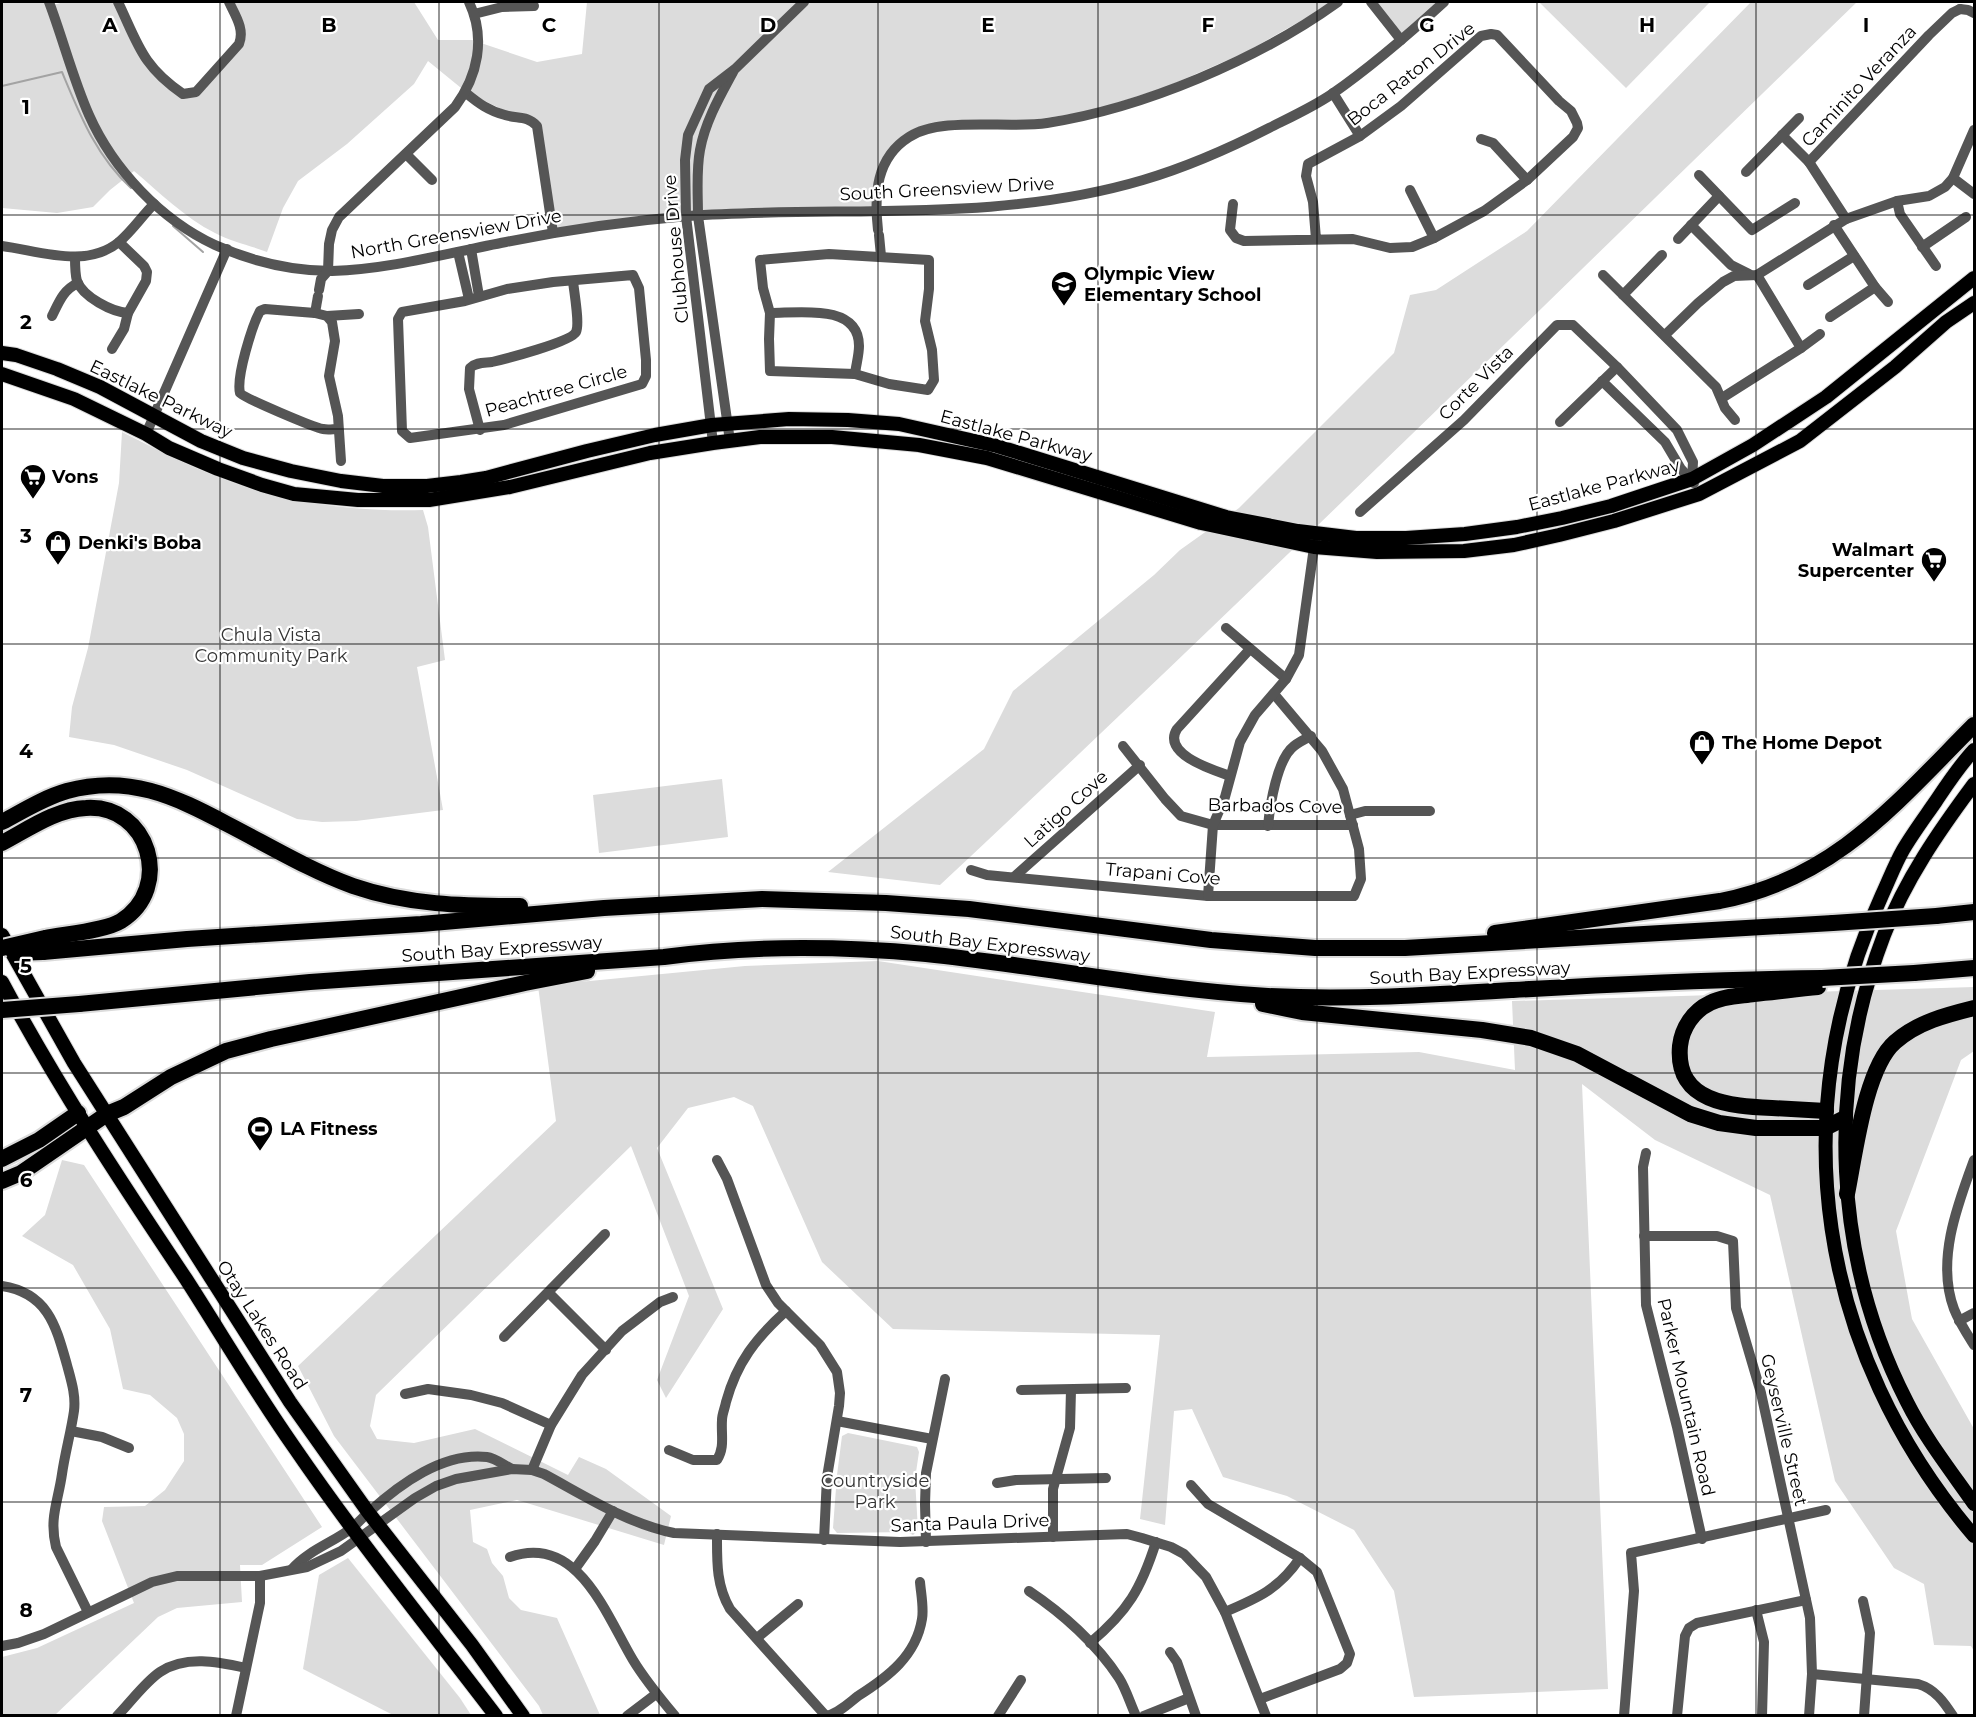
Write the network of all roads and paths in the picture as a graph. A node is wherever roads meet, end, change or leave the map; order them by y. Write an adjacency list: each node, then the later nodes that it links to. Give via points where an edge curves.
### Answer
1 (52, 2): 34 (street, North Greensview Drive, via 89,116 117,163)
2 (118, 2): 3 (street, via 145,60 183,94 196,92 239,44 241,28)
3 (229, 2)
4 (469, 2): 11 (street)
5 (804, 2): 14 (street, Clubhouse Drive)
6 (1338, 2): 36 (street, via 1232,63 1132,104 1045,123 939,125 915,133 893,150 885,163 878,180)
7 (1371, 2): 13 (street)
8 (1444, 2): 13 (street, South Greensview Drive)
9 (1958, 5): 12 (street); 23 (street, Caminito Veranza)
10 (534, 6): 11 (street, via 501,7)
11 (474, 14): 15 (street, via 478,56)
12 (1974, 14)
13 (1401, 40): 16 (street, South Greensview Drive)
14 (735, 69): 37 (street, Clubhouse Drive, via 709,88 688,135 684,169); 38 (street, Clubhouse Drive, via 708,123 700,149)
15 (466, 93): 22 (street); 43 (street, via 481,106 505,116 528,118 537,126)
16 (1333, 93): 19 (street); 36 (street, South Greensview Drive, via 1226,150 1143,180 1040,202)
17 (1799, 118): 20 (street)
18 (1974, 130): 26 (street)
19 (1360, 135): 28 (street, Boca Raton Drive, via 1401,106 1481,36 1491,34 1500,38 1571,111 1577,123 1573,137); 45 (street, Boca Raton Drive, via 1306,168)
20 (1782, 135): 23 (street); 24 (street)
21 (1481, 139): 28 (street, via 1493,143)
22 (406, 154): 27 (street); 58 (street, via 339,217 329,244)
23 (1809, 162): 40 (street)
24 (1746, 172)
25 (1699, 175): 31 (street)
26 (1953, 178): 30 (street); 32 (street, via 1945,188 1929,196)
27 (432, 180)
28 (1527, 180): 44 (street, via 1484,211)
29 (1410, 190): 44 (street)
30 (1974, 194)
31 (1719, 196): 33 (street, via 1752,230); 41 (street)
32 (1898, 201): 40 (street); 48 (street, via 1900,214)
33 (1795, 203)
34 (154, 204): 47 (street); 50 (street, North Greensview Drive, via 201,237)
35 (1233, 204): 45 (street, via 1230,230 1244,242)
36 (876, 211): 38 (street, South Greensview Drive); 54 (street)
37 (686, 216): 38 (street, South Greensview Drive); 43 (street, North Greensview Drive); 91 (street, Clubhouse Drive)
38 (698, 216): 90 (street, Clubhouse Drive)
39 (1966, 217): 48 (street)
40 (1846, 219): 42 (street)
41 (1691, 225): 46 (street); 60 (street, via 1731,265)
42 (1834, 225): 55 (street); 60 (street)
43 (553, 233): 51 (street, North Greensview Drive)
44 (1434, 238): 45 (street, via 1412,247 1390,248 1353,239)
45 (1316, 239)
46 (1678, 239)
47 (119, 242): 56 (street, via 100,254); 70 (street, via 147,272 142,291)
48 (1922, 247): 57 (street)
49 (2, 248): 56 (street)
50 (227, 249): 58 (street, North Greensview Drive, via 255,260); 87 (street)
51 (471, 249): 52 (street, North Greensview Drive); 67 (street)
52 (458, 252): 58 (street, North Greensview Drive, via 375,268); 67 (street)
53 (1662, 255): 66 (street)
54 (881, 256): 72 (street, via 829,254 760,260); 84 (street, via 929,260 925,321 932,350 933,380 928,390)
55 (1854, 256): 64 (street); 65 (street)
56 (75, 257): 63 (street)
57 (1936, 266)
58 (328, 271): 71 (street, via 321,279)
59 (1603, 275): 66 (street)
60 (1753, 275): 78 (street, via 1734,276 1723,282); 79 (street)
61 (1974, 278): 102 (main road, Eastlake Parkway, via 1826,397)
62 (573, 281): 67 (street, via 507,289); 93 (street, via 578,325 572,337 470,368 469,389); 93 (street, Peachtree Circle, via 633,276 639,288 646,360 642,384)
63 (78, 283): 70 (street, via 104,305); 74 (street, via 61,296)
64 (1808, 285)
65 (1875, 287): 68 (street); 76 (street)
66 (1623, 295): 78 (street)
67 (474, 298): 93 (street, Peachtree Circle, via 402,312 398,318 402,431 410,438)
68 (1888, 302)
69 (1974, 303): 105 (main road, Eastlake Parkway, via 1800,441)
70 (128, 313): 80 (street)
71 (315, 313): 75 (street); 92 (street, via 260,311 249,340 240,393 308,425)
72 (770, 313): 84 (street, via 829,313 849,322 859,346); 84 (street, via 770,371)
73 (359, 314): 75 (street)
74 (52, 316)
75 (327, 316): 92 (street, via 332,321 335,341 330,376)
76 (1830, 317)
77 (1820, 334): 79 (street)
78 (1665, 335): 86 (street)
79 (1802, 348): 86 (street)
80 (112, 349)
81 (2, 353): 87 (main road, Eastlake Parkway, via 57,369)
82 (1617, 367): 85 (street); 94 (street, Corte Vista); 108 (street, Corte Vista, via 1573,325 1557,325 1464,420)
83 (2, 374): 95 (main road, Eastlake Parkway, via 74,399)
84 (855, 374)
85 (1602, 381): 89 (street); 97 (street, Corte Vista)
86 (1722, 398): 88 (street)
87 (154, 415): 95 (street); 103 (main road, Eastlake Parkway, via 201,441 291,471 383,486)
88 (1735, 420)
89 (1560, 422)
90 (728, 423): 91 (main road, Eastlake Parkway); 96 (street, Clubhouse Drive); 104 (main road, Eastlake Parkway, via 789,419 899,424 997,446)
91 (712, 425): 98 (street, Clubhouse Drive); 103 (main road, Eastlake Parkway)
92 (338, 429): 101 (street)
93 (480, 430)
94 (1677, 430): 97 (street); 99 (street, Corte Vista)
95 (146, 434): 107 (main road, Eastlake Parkway, via 218,469 294,494 358,500)
96 (730, 441): 98 (main road, Eastlake Parkway); 106 (main road, Eastlake Parkway, via 832,437 919,445 987,458)
97 (1665, 442): 100 (street, Corte Vista)
98 (713, 443): 107 (main road, Eastlake Parkway, via 650,453 510,487)
99 (1686, 446): 100 (street); 102 (street, Corte Vista, via 1693,462)
100 (1673, 455): 102 (street, Corte Vista)
101 (341, 461)
102 (1692, 479): 105 (street, Corte Vista); 109 (main road, Eastlake Parkway, via 1611,506 1517,527 1406,538)
103 (461, 482): 107 (main road, via 455,490)
104 (1119, 484): 106 (main road); 109 (main road, Eastlake Parkway)
105 (1699, 494): 109 (main road, Eastlake Parkway, via 1614,521 1514,545 1464,551 1377,552)
106 (1113, 497): 109 (main road, Eastlake Parkway, via 1201,523)
107 (429, 500)
108 (1360, 512)
109 (1315, 540): 112 (street, via 1299,655)
110 (1226, 628): 111 (street)
111 (1250, 649): 112 (street); 119 (street, via 1173,737 1180,751 1198,764)
112 (1286, 679): 113 (street)
113 (1274, 694): 115 (street); 119 (street, via 1255,715 1240,742)
114 (1974, 725): 137 (highway, via 1852,842 1814,867 1760,891 1720,902 1537,928)
115 (1311, 736): 122 (street, via 1342,789); 125 (street, via 1292,747 1281,766)
116 (1123, 746): 118 (street, Barbados Cove)
117 (1974, 750): 148 (main road, via 1903,850 1869,925 1836,1035)
118 (1140, 765): 124 (street, Barbados Cove, via 1181,816); 128 (street, Latigo Cove)
119 (1230, 776): 124 (street)
120 (1974, 784): 151 (main road, via 1921,860 1885,934 1856,1029)
121 (1430, 811): 122 (street, Barbados Cove, via 1365,811)
122 (1351, 820): 125 (street, Barbados Cove); 129 (street, Trapani Cove, via 1359,849 1361,879 1354,896)
123 (2, 822): 131 (highway, via 44,799 67,792 102,786 134,787 180,799 321,873 386,895 454,905)
124 (1213, 825): 125 (street, Barbados Cove); 129 (street)
125 (1268, 826)
126 (2, 843): 135 (highway, via 58,815 86,808 100,808 121,816 145,843 149,880 141,901 131,912 113,925)
127 (971, 870): 128 (street, Trapani Cove)
128 (1014, 877): 129 (street, Trapani Cove)
129 (1208, 896)
130 (1974, 901): 132 (highway)
131 (604, 908): 135 (highway, South Bay Expressway, via 421,924); 137 (highway, South Bay Expressway, via 762,900 886,903 969,909 1228,942)
132 (1937, 911): 133 (highway, South Bay Expressway); 137 (highway, South Bay Expressway, bridge, via 1854,922 1405,948)
133 (1974, 912)
134 (2, 935): 150 (main road, Otay Lakes Road)
135 (44, 945): 136 (highway, bridge); 138 (highway, South Bay Expressway, bridge)
136 (2, 948)
137 (1315, 948)
138 (2, 954)
139 (664, 957): 143 (highway, South Bay Expressway, via 765,948 893,951); 144 (highway, South Bay Expressway, via 320,981); 150 (highway, via 525,982 241,1047 184,1069)
140 (1974, 968): 142 (highway, South Bay Expressway, bridge)
141 (2, 982): 149 (main road)
142 (1820, 982): 143 (highway, South Bay Expressway, via 1714,979 1388,997); 148 (highway, via 1709,1003 1689,1022 1680,1055 1691,1084 1712,1100 1745,1107)
143 (1207, 992): 153 (highway, via 1302,1012 1515,1035 1577,1054 1709,1121 1756,1128)
144 (71, 1004): 146 (highway, South Bay Expressway, bridge); 147 (highway, bridge)
145 (1974, 1008): 160 (highway, via 1918,1026 1894,1042 1882,1058 1865,1106)
146 (2, 1010)
147 (2, 1017)
148 (1826, 1111): 153 (main road)
149 (78, 1113): 152 (main road); 155 (highway)
150 (106, 1114): 152 (highway); 192 (main road, Otay Lakes Road, via 256,1349)
151 (1845, 1118): 153 (highway); 160 (main road)
152 (88, 1128): 158 (highway, via 21,1173); 195 (main road, via 292,1446)
153 (1825, 1128): 197 (main road, via 1830,1220 1837,1261 1864,1354 1905,1439)
154 (1646, 1153): 162 (street, Parker Mountain Road)
155 (2, 1159)
156 (717, 1160): 166 (street, via 766,1285)
157 (1974, 1160): 159 (street)
158 (2, 1181)
159 (1970, 1185): 168 (street, via 1949,1244 1949,1287)
160 (1847, 1194): 189 (main road, via 1865,1299 1883,1347 1907,1402)
161 (605, 1234): 164 (street)
162 (1644, 1236): 193 (street, Geyserville Street, via 1716,1236 1733,1241 1736,1308 1761,1393); 199 (street, Parker Mountain Road, via 1646,1305)
163 (2, 1286): 179 (street, via 37,1301 57,1330 74,1398)
164 (549, 1293): 169 (street); 171 (street)
165 (673, 1296): 171 (street, via 632,1323)
166 (786, 1311): 177 (street, via 820,1345 837,1372); 182 (street, via 754,1342 742,1361 722,1419 723,1451 717,1460 693,1460)
167 (1974, 1312): 168 (street)
168 (1959, 1321): 170 (street)
169 (504, 1337)
170 (1974, 1345)
171 (606, 1350): 178 (street, via 582,1375)
172 (945, 1379): 180 (street)
173 (1126, 1388): 175 (street)
174 (1021, 1390): 175 (street)
175 (1071, 1390): 186 (street, via 1070,1428)
176 (405, 1394): 178 (street, via 428,1389 471,1395 502,1403)
177 (837, 1421): 180 (street); 200 (street, via 827,1477)
178 (550, 1425): 184 (street)
179 (71, 1431): 181 (street); 213 (street, via 52,1517 53,1536)
180 (932, 1439): 201 (street, via 926,1473)
181 (129, 1448)
182 (669, 1450)
183 (512, 1469): 184 (street, Santa Paula Drive); 192 (street, Santa Paula Drive, via 489,1457 463,1457 411,1480); 194 (street, Santa Paula Drive, via 436,1486)
184 (532, 1470): 191 (street, Santa Paula Drive)
185 (1106, 1478): 186 (street)
186 (1056, 1480): 187 (street); 198 (street)
187 (997, 1483)
188 (1191, 1485): 204 (street, via 1208,1504)
189 (1974, 1504)
190 (1826, 1510): 193 (street)
191 (613, 1511): 196 (street, Santa Paula Drive, via 656,1530); 205 (street)
192 (368, 1512): 194 (main road, Otay Lakes Road); 195 (street, Santa Paula Drive)
193 (1788, 1518): 199 (street); 209 (street, Geyserville Street)
194 (378, 1525): 195 (street, Santa Paula Drive); 231 (main road, Otay Lakes Road)
195 (355, 1533): 206 (street, via 302,1558 292,1569); 230 (main road)
196 (717, 1534): 200 (street, Santa Paula Drive); 215 (street, via 718,1577 723,1594 734,1614)
197 (1974, 1536)
198 (1053, 1537): 201 (street, Santa Paula Drive); 202 (street, Santa Paula Drive, via 1127,1534)
199 (1702, 1539): 239 (street, via 1631,1553 1634,1591)
200 (824, 1540): 201 (street, Santa Paula Drive)
201 (926, 1542)
202 (1156, 1542): 214 (street, Santa Paula Drive, via 1171,1546 1197,1565); 216 (street, via 1136,1592 1117,1620)
203 (510, 1557): 205 (street, via 521,1553 544,1554)
204 (1300, 1558): 214 (street, via 1280,1583 1265,1594); 225 (street, via 1317,1572 1350,1654 1340,1669)
205 (575, 1569): 223 (street, via 598,1597)
206 (260, 1576): 213 (street, via 171,1577); 219 (street, via 260,1603)
207 (920, 1582): 226 (street, via 923,1617 908,1655 882,1680)
208 (1029, 1591): 216 (street, via 1058,1611)
209 (1806, 1600): 212 (street); 220 (street, Geyserville Street)
210 (1863, 1601): 221 (street, via 1870,1633)
211 (798, 1604): 215 (street)
212 (1756, 1610): 240 (street, via 1689,1628); 241 (street, via 1764,1642)
213 (88, 1612): 217 (street, via 44,1634)
214 (1225, 1612): 225 (street, Santa Paula Drive)
215 (757, 1638): 234 (street)
216 (1090, 1643): 235 (street, via 1119,1678)
217 (2, 1646)
218 (1170, 1652): 224 (street)
219 (246, 1668): 228 (street, via 211,1660 177,1663 159,1672); 229 (street)
220 (1812, 1674): 221 (street); 242 (street, Geyserville Street)
221 (1867, 1679): 243 (street); 244 (street, via 1929,1687)
222 (1021, 1680): 227 (street)
223 (656, 1694): 232 (street); 233 (street)
224 (1189, 1698): 236 (street); 237 (street)
225 (1260, 1699): 238 (street, Santa Paula Drive)
226 (831, 1715): 234 (street)
227 (999, 1715)
228 (117, 1716)
229 (236, 1716)
230 (496, 1716)
231 (523, 1716)
232 (627, 1716)
233 (675, 1716)
234 (826, 1716)
235 (1136, 1716)
236 (1144, 1716)
237 (1196, 1716)
238 (1266, 1716)
239 (1624, 1716)
240 (1677, 1716)
241 (1762, 1716)
242 (1809, 1716)
243 (1864, 1716)
244 (1953, 1716)

